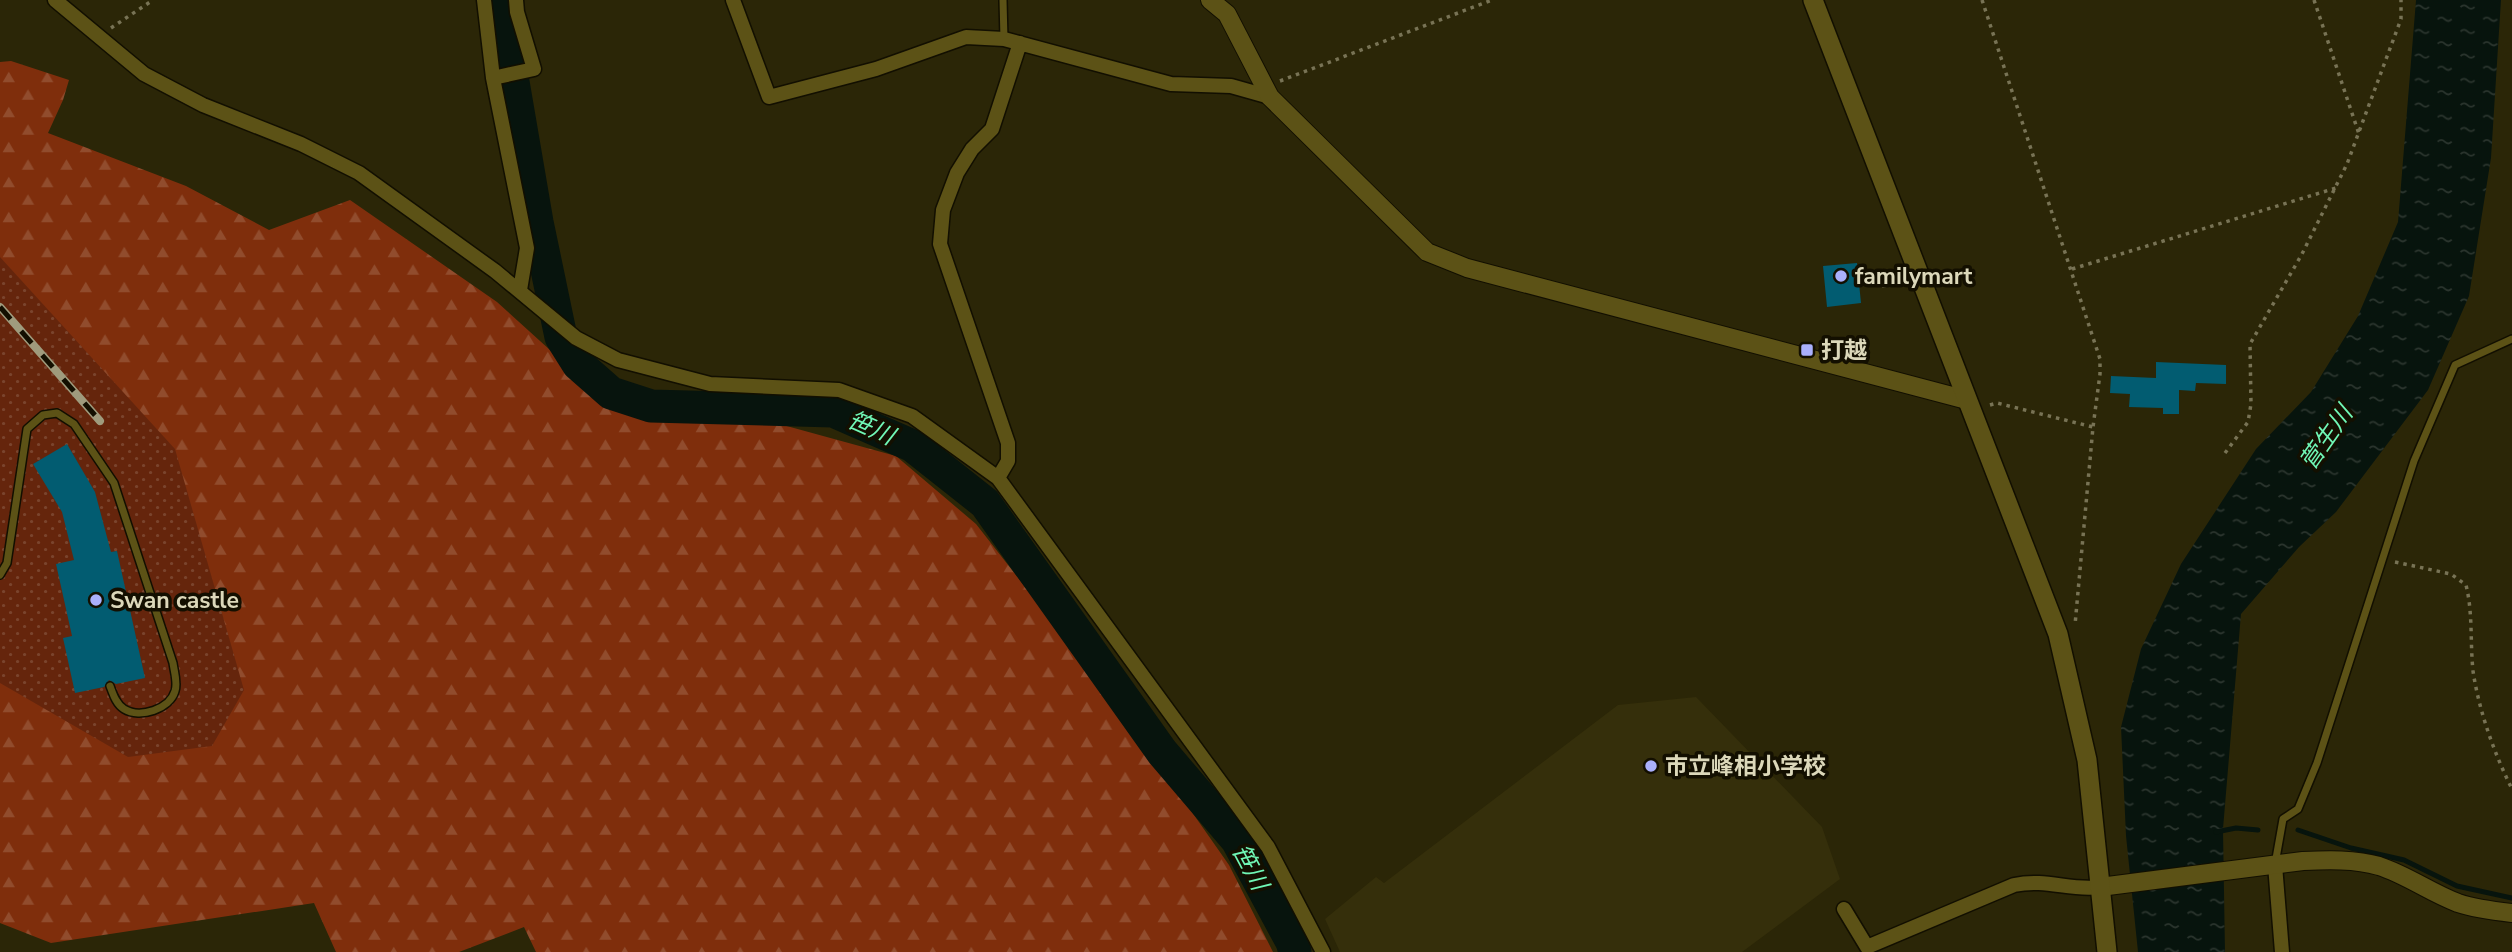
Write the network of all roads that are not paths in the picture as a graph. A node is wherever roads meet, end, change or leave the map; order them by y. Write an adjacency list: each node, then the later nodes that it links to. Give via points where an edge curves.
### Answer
1 (55, 0): 12 (street, via 144,74 359,173)
2 (484, 0): 10 (street)
3 (516, 0): 10 (street, via 534,69)
4 (733, 0): 8 (street, via 769,97 876,69 966,37)
5 (1003, 0): 8 (lane)
6 (1210, 0): 11 (street, via 1227,14)
7 (1813, 0): 14 (main road)
8 (1003, 38): 9 (street)
9 (1020, 43): 11 (street, via 1171,84); 15 (street, via 992,129 957,173 943,209 940,244 1008,443 1008,461)
10 (494, 78): 12 (street, via 527,248)
11 (1268, 92): 14 (street, via 1427,252 1468,268)
12 (520, 290): 15 (street, via 576,338 618,360 710,384 839,390 912,416)
13 (2512, 339): 18 (lane, via 2455,365 2414,461 2317,763 2298,809 2283,819)
14 (1969, 406): 19 (main road, via 2058,634 2087,760)
15 (998, 478): 22 (street, via 1268,847)
16 (0, 575): 17 (lane, via 7,563 27,429 43,415 57,413 74,424 114,483 173,663 176,690 167,704 148,713 125,710)
17 (110, 685)
18 (2269, 865): 19 (street); 21 (street, via 2328,860 2376,865 2458,903); 24 (street)
19 (2100, 887): 20 (street, via 2034,881 2014,885 1867,947); 23 (main road)
20 (1844, 909)
21 (2512, 913)
22 (1323, 952)
23 (2107, 952)
24 (2282, 952)

